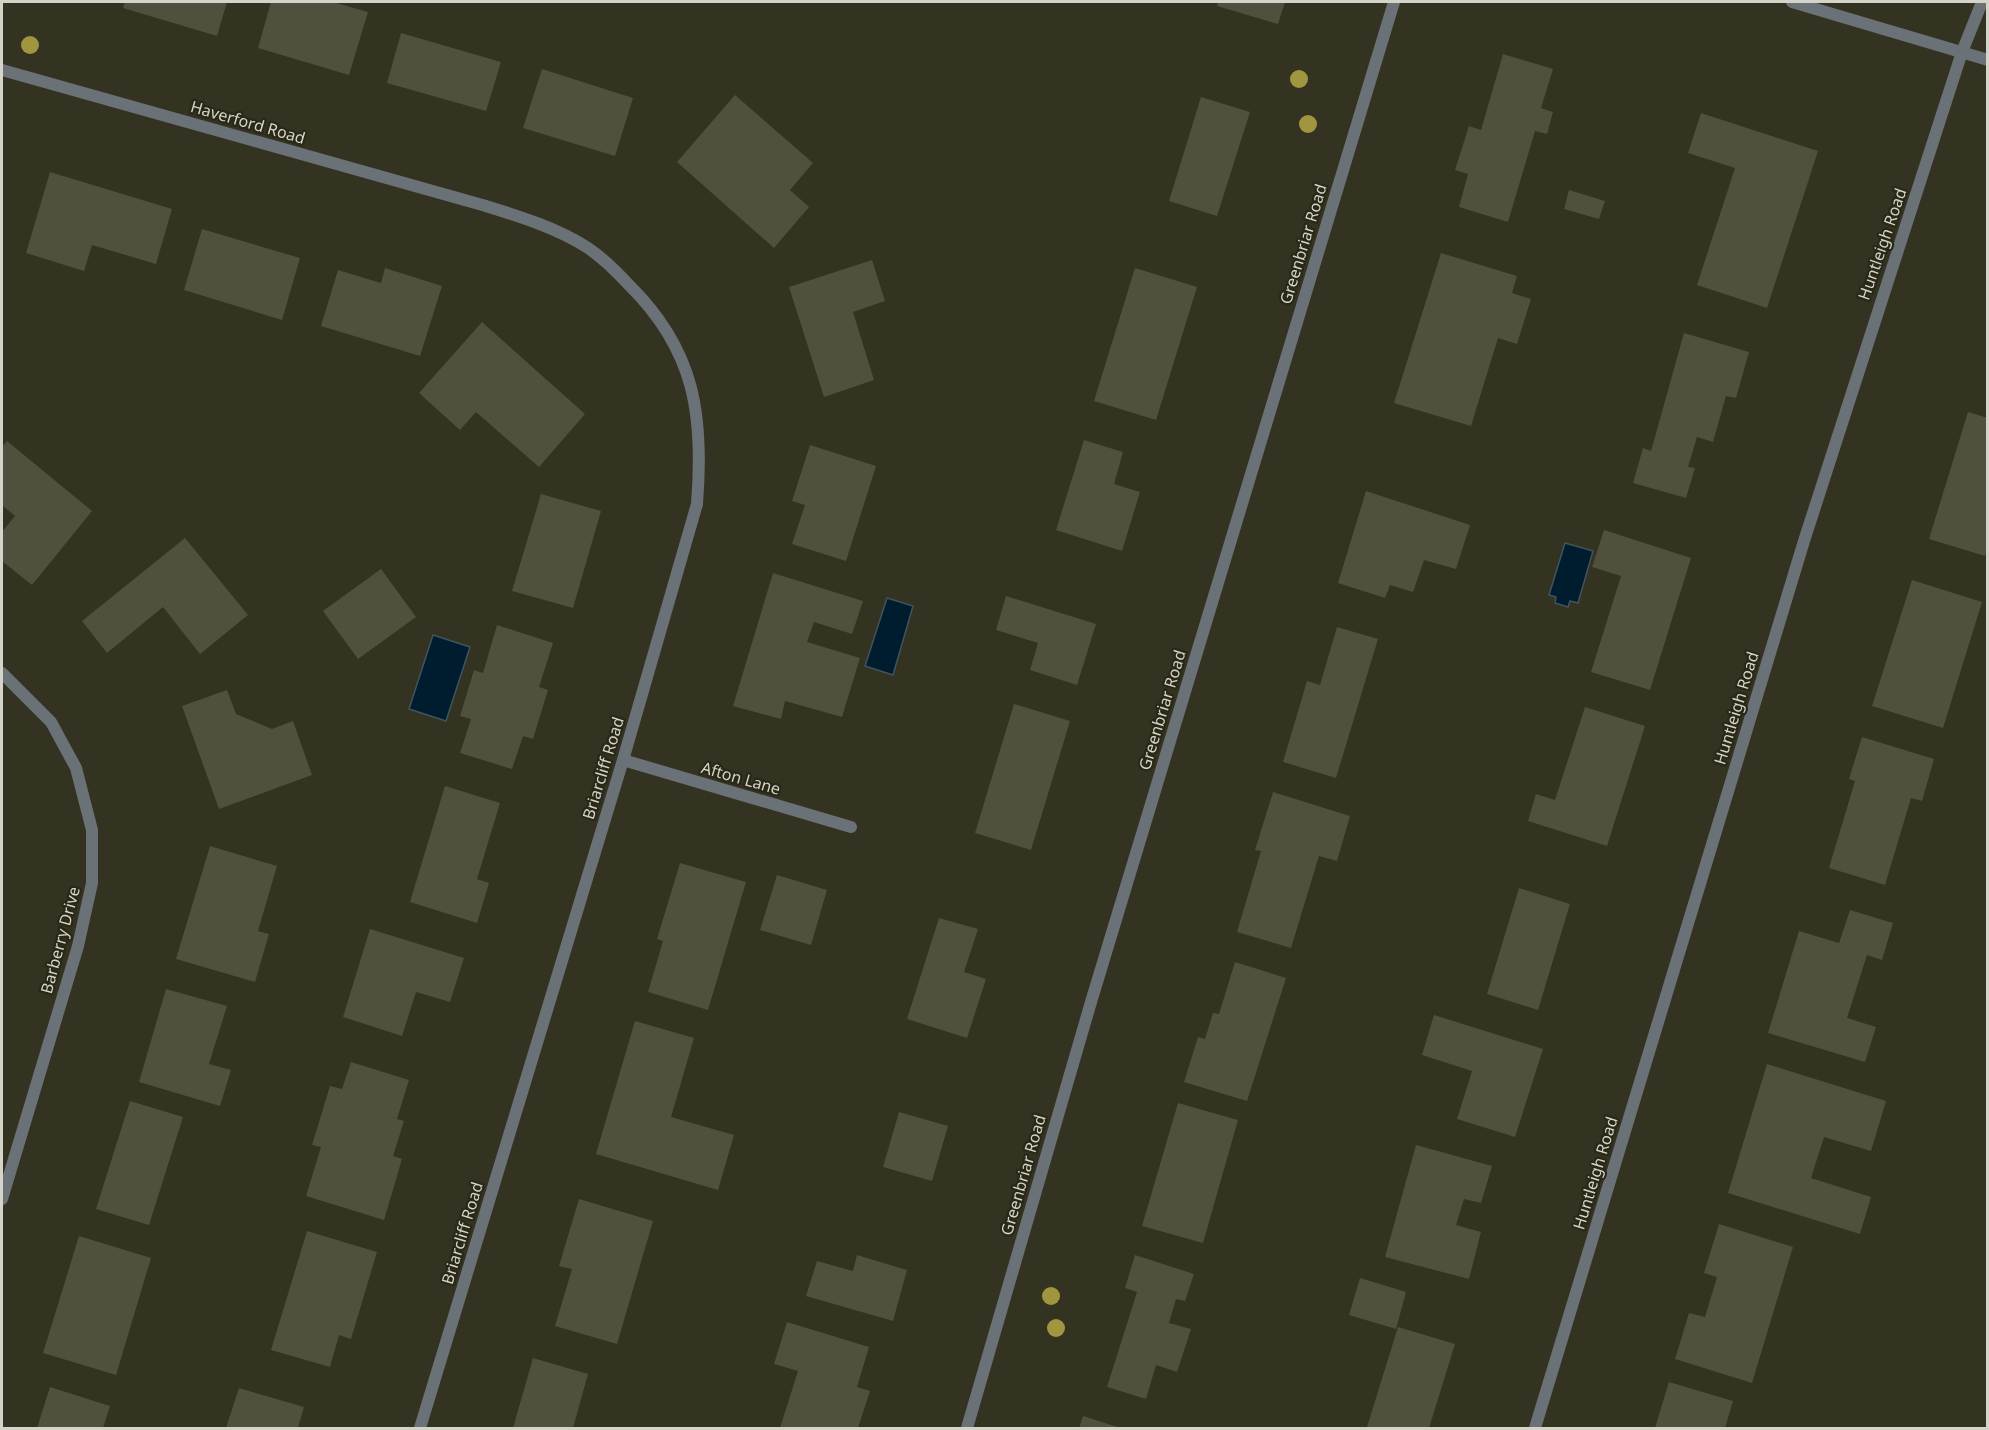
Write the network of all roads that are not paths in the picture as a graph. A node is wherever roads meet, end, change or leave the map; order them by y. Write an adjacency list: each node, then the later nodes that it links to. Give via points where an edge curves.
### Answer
1 (1394, 2): 13 (street, Greenbriar Road)
2 (1792, 2): 4 (street)
3 (1982, 2): 4 (street, Huntleigh Road)
4 (1962, 52): 5 (street); 14 (street, Huntleigh Road, via 1801,552)
5 (1988, 60)
6 (2, 70): 7 (street, Haverford Road)
7 (486, 206): 9 (street, Briarcliff Road, via 542,225 588,248 621,276 655,310 679,351 695,398 701,460 697,504)
8 (2, 673): 11 (street, Barberry Drive, via 51,722 76,768 92,830 92,883 78,946)
9 (623, 760): 10 (street, Afton Lane); 12 (street, Briarcliff Road)
10 (850, 827)
11 (2, 1199)
12 (420, 1428)
13 (967, 1428)
14 (1535, 1428)

